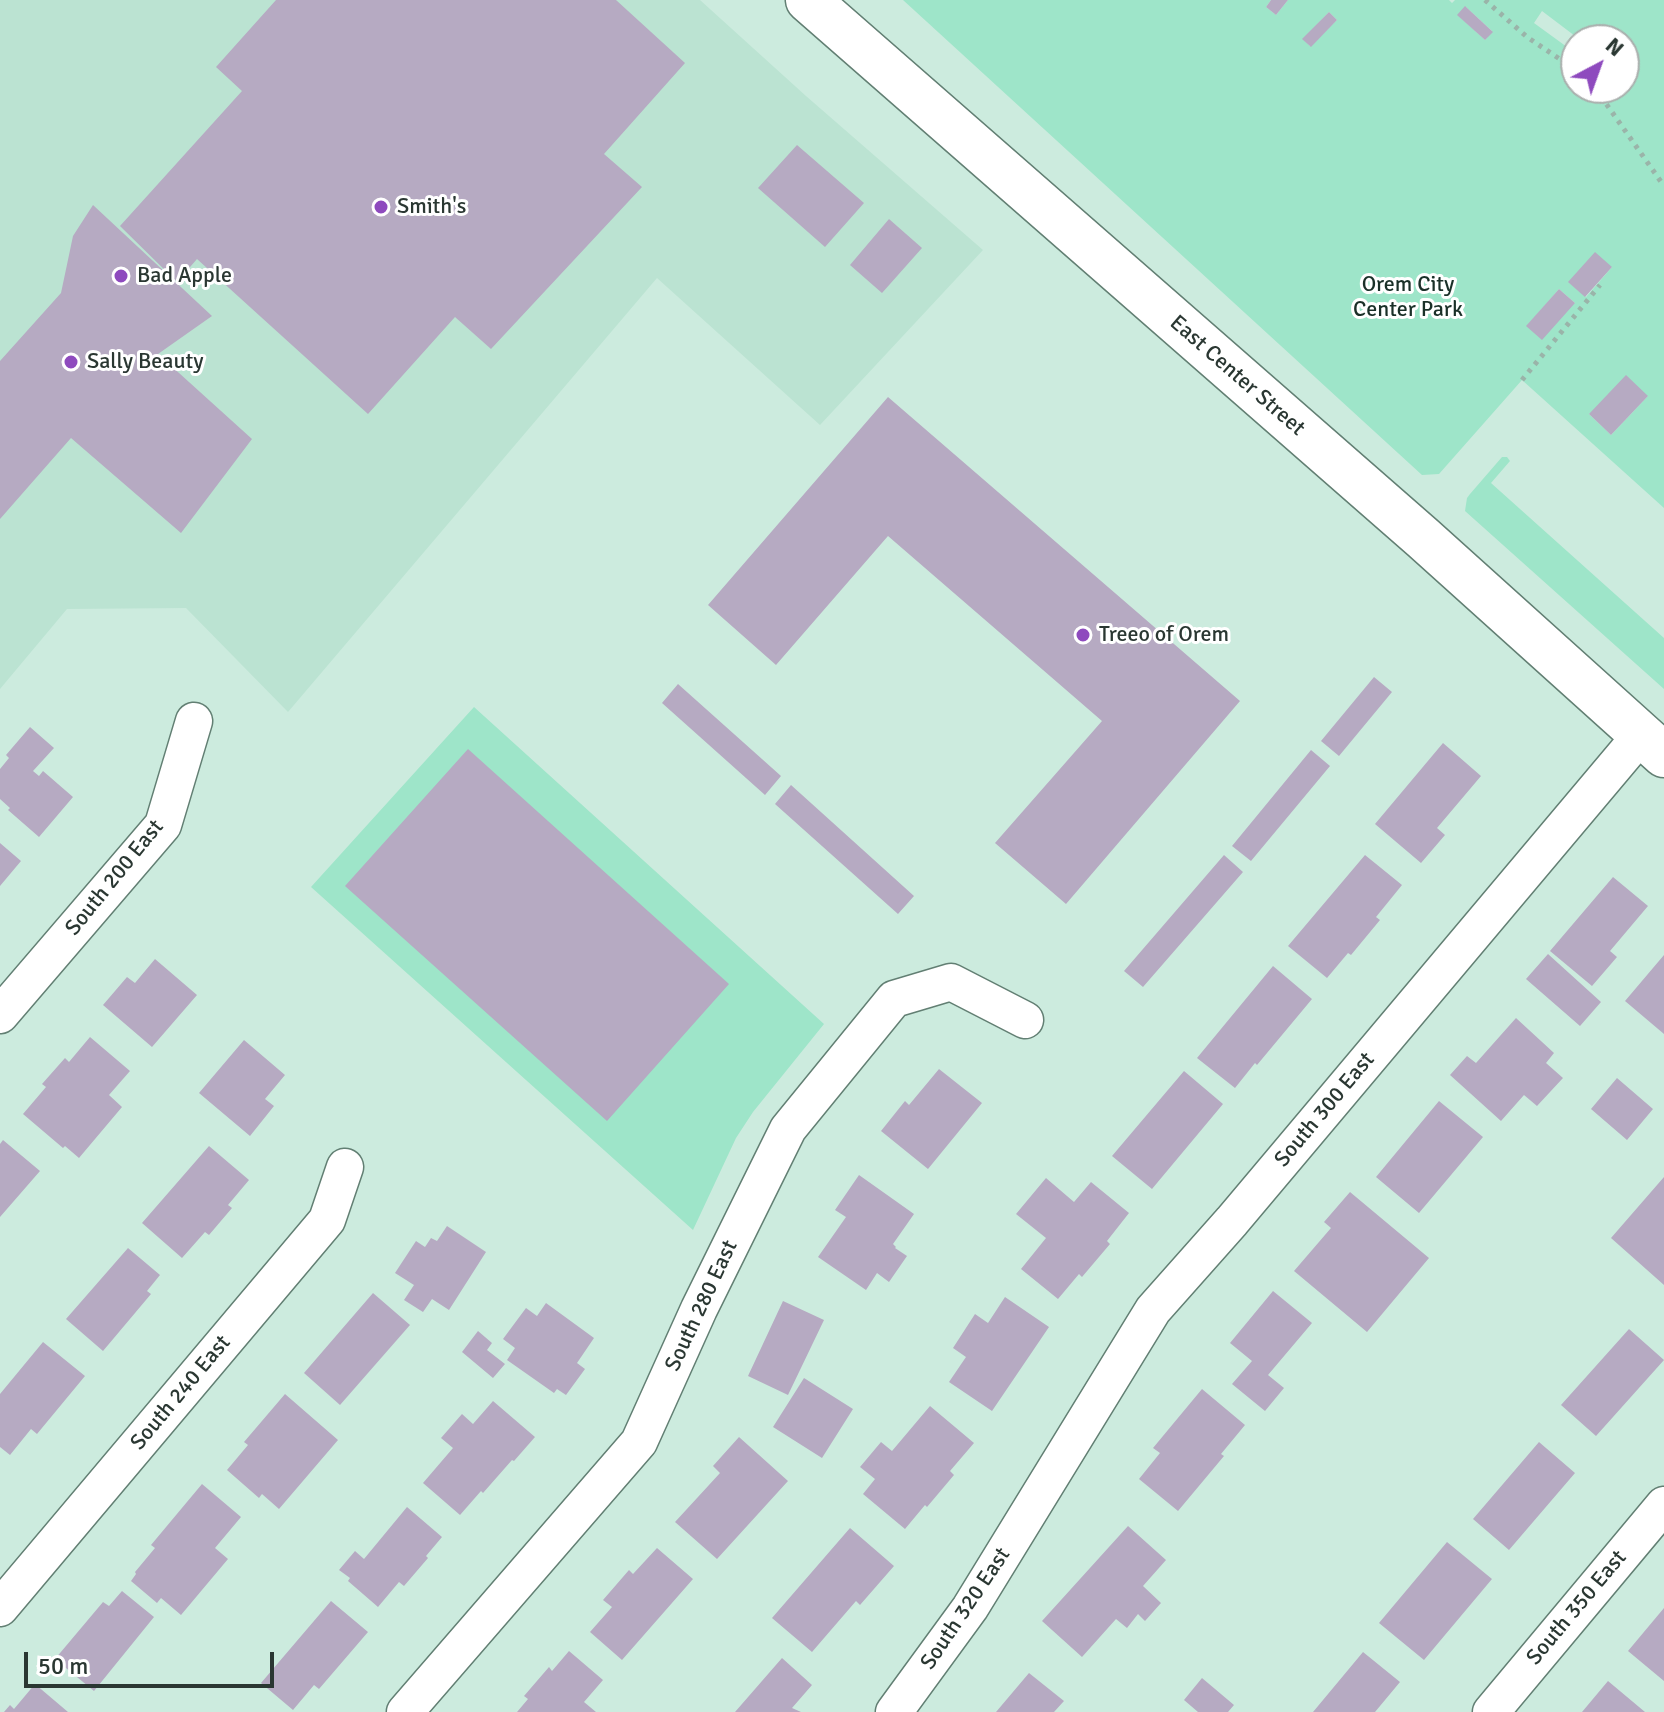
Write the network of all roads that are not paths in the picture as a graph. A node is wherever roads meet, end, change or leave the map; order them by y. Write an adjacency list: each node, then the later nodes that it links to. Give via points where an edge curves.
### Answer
1 (808, 0): 3 (main road, East Center Street)
2 (194, 721): 4 (street, South 200 East, via 163,825)
3 (1653, 745): 7 (street, South 300 East, via 1153,1310)
4 (0, 1015)
5 (1025, 1020): 10 (street, South 280 East, via 951,982 894,999 788,1129 639,1442)
6 (345, 1167): 9 (street, South 240 East, via 327,1220)
7 (1034, 1503): 11 (street, South 320 East, via 970,1608)
8 (1664, 1505): 12 (street, South 350 East)
9 (0, 1608)
10 (405, 1712)
11 (894, 1712)
12 (1491, 1712)

